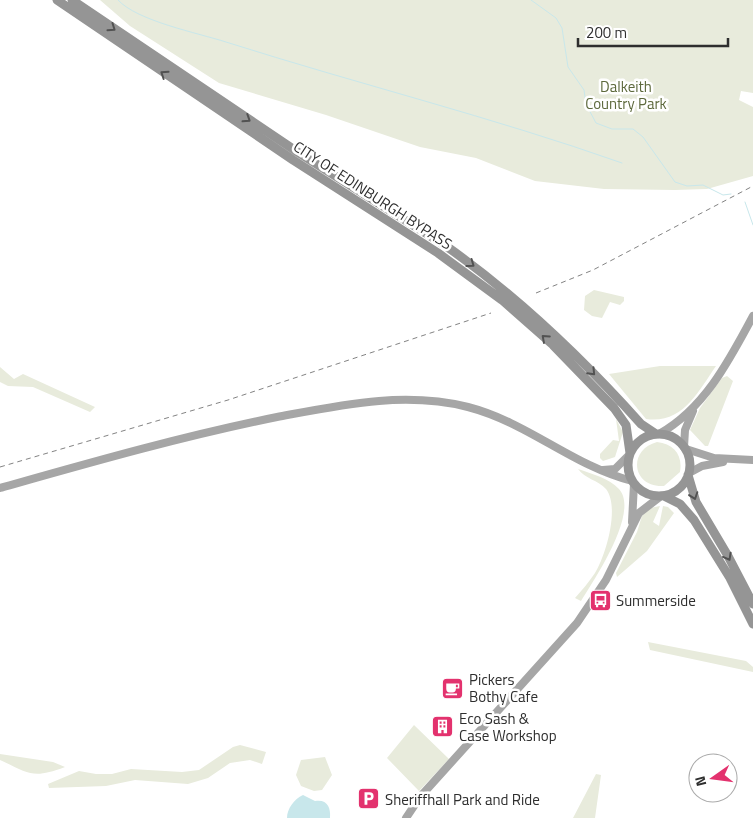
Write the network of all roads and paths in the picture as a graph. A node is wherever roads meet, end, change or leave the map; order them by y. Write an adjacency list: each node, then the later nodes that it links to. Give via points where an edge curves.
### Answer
1 (56, 0): 7 (highway, CITY OF EDINBURGH BYPASS, one-way to 1, via 626,425 614,408 553,345 494,294 438,252 293,160)
2 (72, 0): 5 (highway, CITY OF EDINBURGH BYPASS, one-way to 5, via 207,93 481,272 558,338 641,424)
3 (753, 316): 4 (main road, via 723,368)
4 (693, 409): 5 (main road); 6 (main road, via 685,430)
5 (657, 434): 6 (highway, via 674,438); 7 (highway, via 643,438)
6 (685, 448): 8 (main road, via 705,456); 11 (highway)
7 (629, 454): 10 (main road, via 615,469); 12 (highway, via 628,470)
8 (730, 460): 9 (main road); 11 (main road, via 702,466)
9 (753, 460)
10 (596, 470): 12 (main road); 13 (main road, via 536,435 490,415 450,403 394,399 340,405 212,430)
11 (689, 474): 14 (highway, via 679,488); 16 (highway, one-way to 16, via 698,506)
12 (633, 483): 14 (highway, via 648,494); 15 (main road)
13 (0, 488)
14 (663, 496): 15 (main road, via 642,509); 17 (highway, via 680,504 694,520 730,578)
15 (632, 527): 18 (main road, via 606,580 577,624 420,797)
16 (753, 604)
17 (753, 624)
18 (406, 818)

